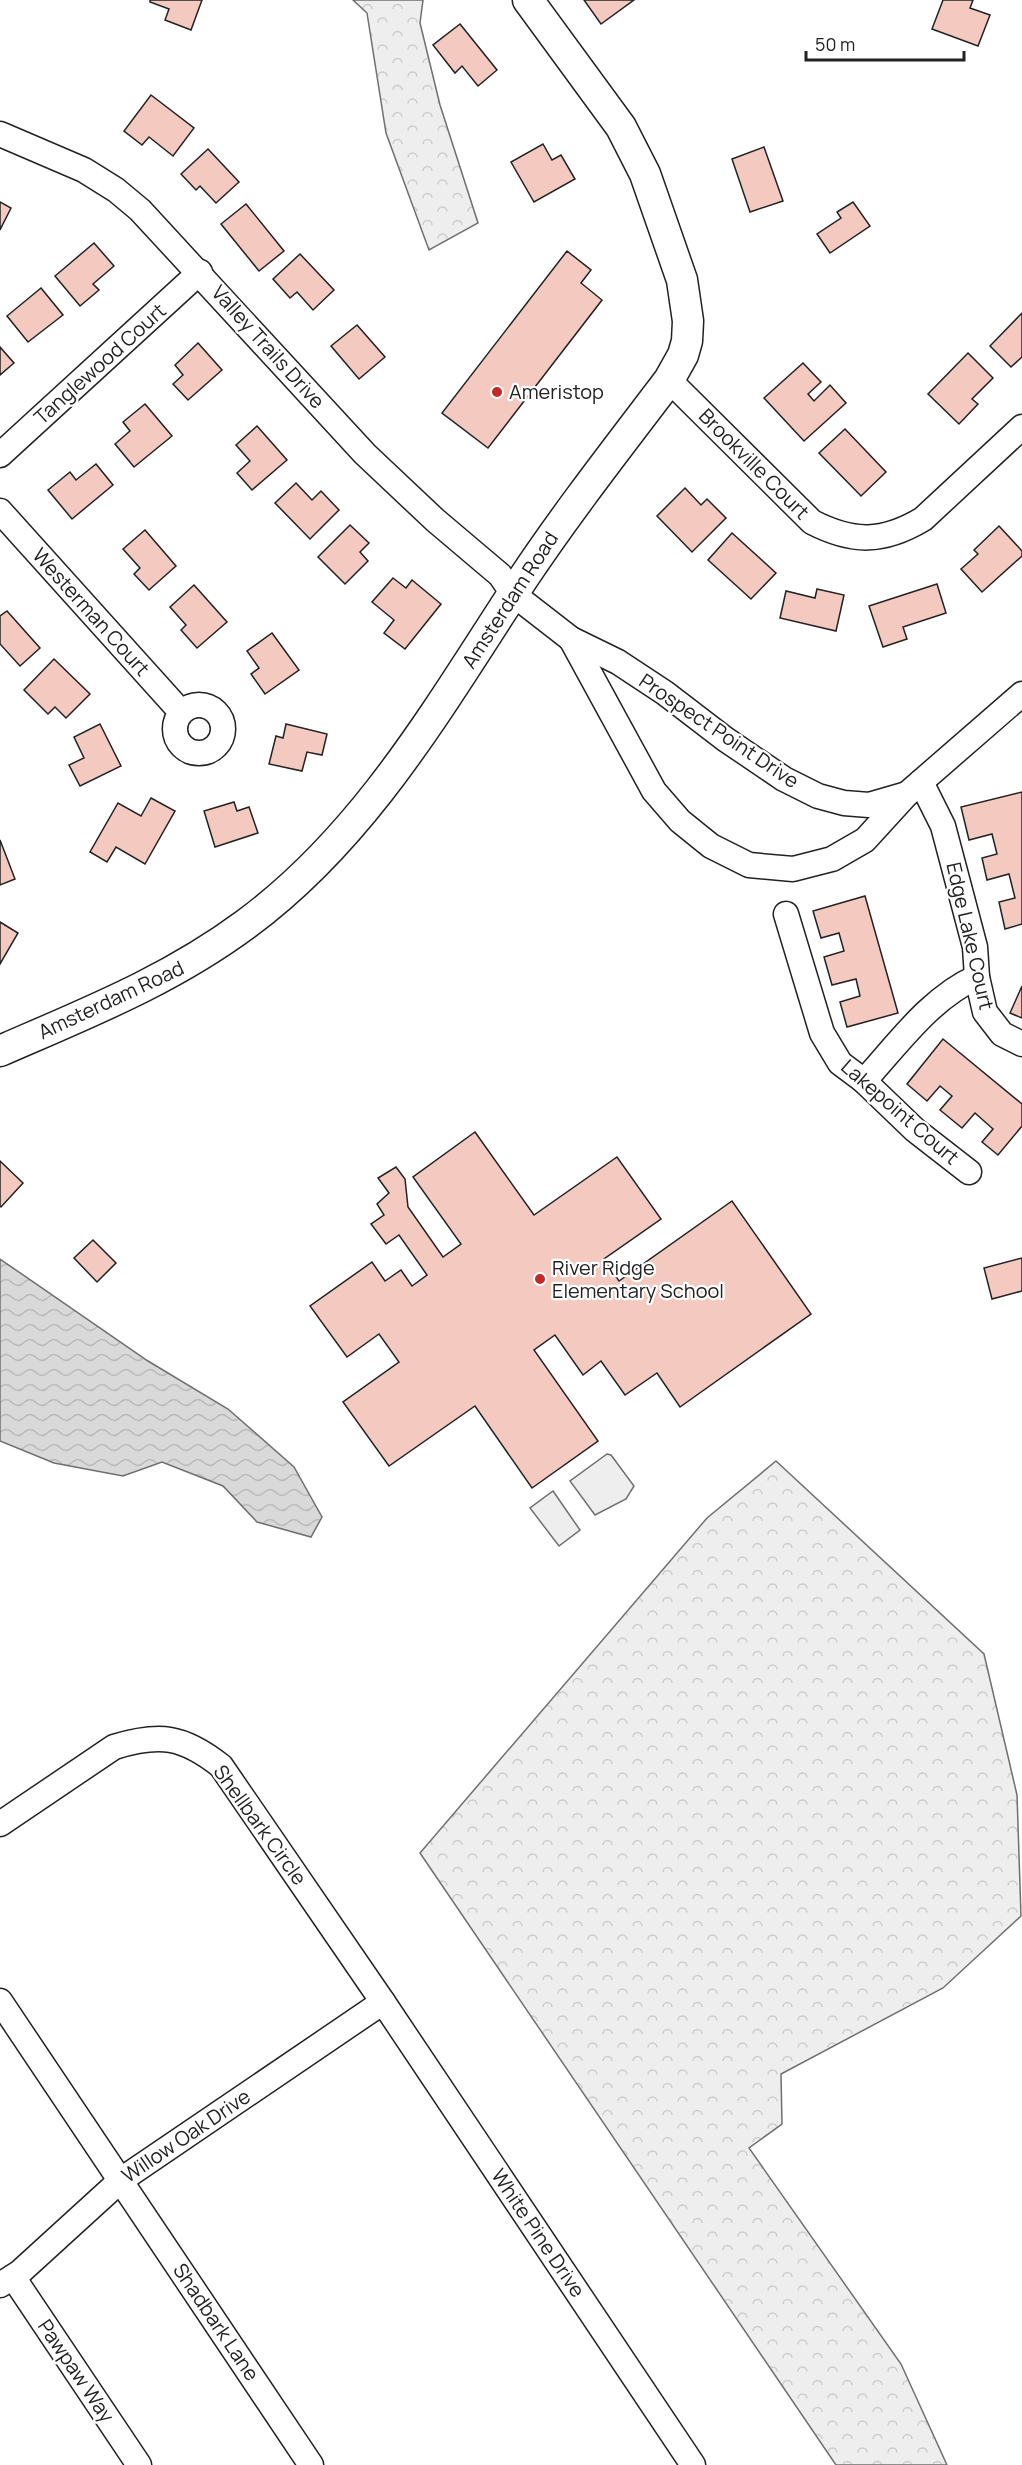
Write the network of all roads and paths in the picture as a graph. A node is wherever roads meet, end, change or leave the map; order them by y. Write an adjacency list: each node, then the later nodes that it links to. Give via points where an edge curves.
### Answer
1 (528, 0): 4 (main road, Amsterdam Road, via 621,128 645,174 682,280 688,321 683,355)
2 (0, 134): 3 (street, Valley Trails Drive, via 84,170 116,190)
3 (200, 272): 6 (street, Tanglewood Court); 8 (street, Valley Trails Drive, via 365,454 500,575)
4 (669, 380): 5 (street, Brookville Court, via 812,522 834,534 855,538 872,538 924,519); 8 (main road, Amsterdam Road, via 558,527)
5 (1022, 427)
6 (0, 455)
7 (0, 511): 11 (street, Westerman Court)
8 (513, 594): 9 (street, Prospect Point Drive); 16 (main road, Amsterdam Road, via 375,798 308,872 248,923 178,970)
9 (571, 639): 12 (street, Prospect Point Drive, via 618,662 725,739 818,796 870,805); 12 (street, Prospect Point Drive, via 654,791 680,821 711,846 750,865 793,868 832,859 865,840)
10 (1022, 694): 12 (street, Prospect Point Drive)
11 (181, 712)
12 (914, 788): 14 (street, Edge Lake Court, via 943,826 975,947)
13 (786, 914): 17 (street, Lakepoint Court, via 822,1033 840,1063)
14 (977, 977): 15 (street, Edge Lake Court, via 985,1012 1002,1034); 17 (street, via 942,997)
15 (1022, 1044)
16 (0, 1051)
17 (864, 1081): 18 (street, Lakepoint Court, via 915,1130)
18 (969, 1172)
19 (0, 1824): 21 (street, Shellbark Circle, via 114,1747 153,1739 190,1745 221,1766)
20 (0, 2001): 22 (street)
21 (383, 2002): 22 (street, Willow Oak Drive); 26 (street, White Pine Drive)
22 (121, 2180): 23 (street, Willow Oak Drive); 25 (street, Shadbark Lane)
23 (6, 2281): 24 (street, Pawpaw Way)
24 (139, 2465)
25 (311, 2465)
26 (693, 2465)

